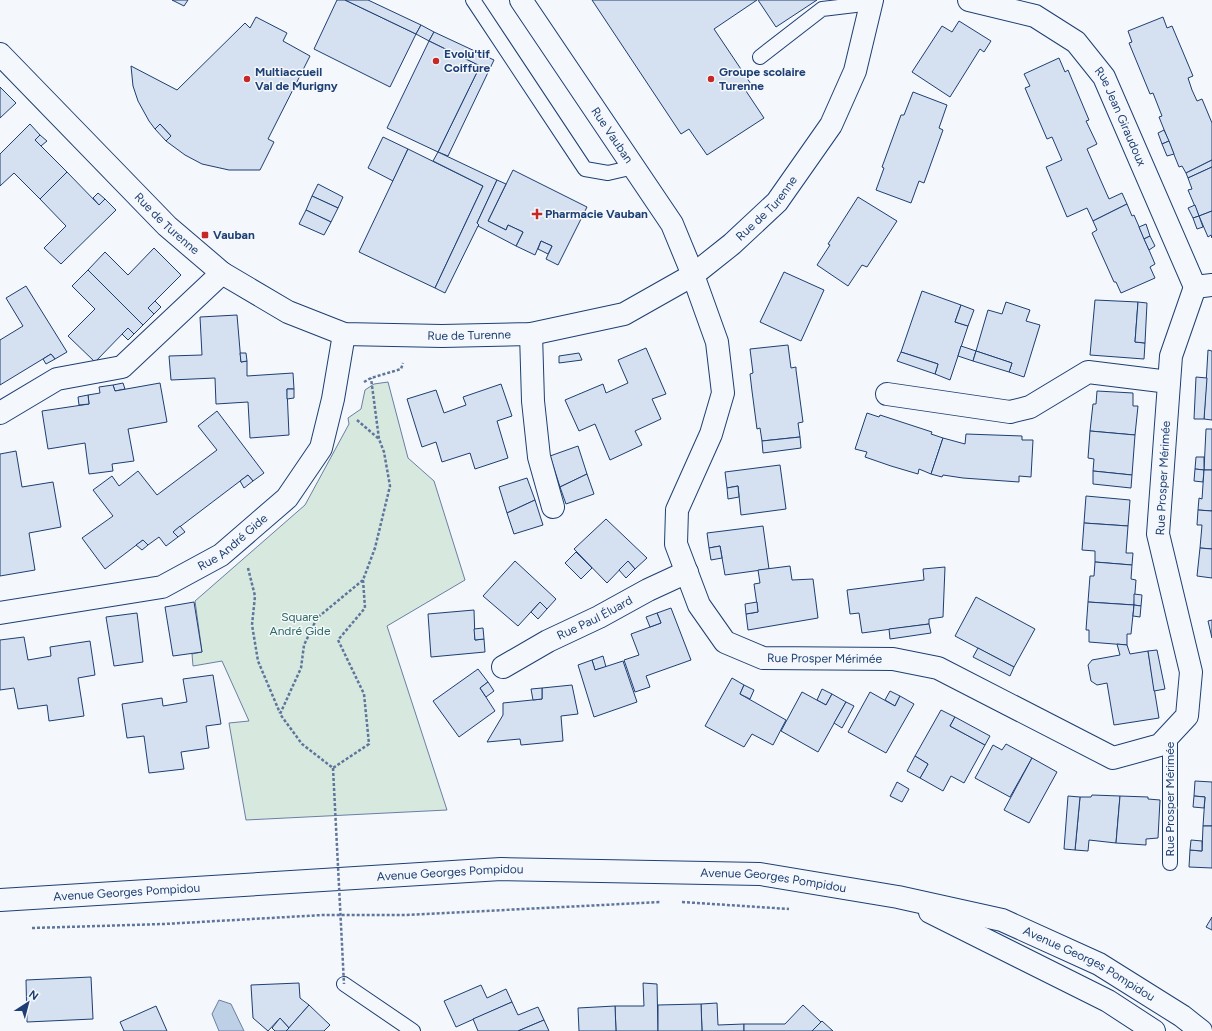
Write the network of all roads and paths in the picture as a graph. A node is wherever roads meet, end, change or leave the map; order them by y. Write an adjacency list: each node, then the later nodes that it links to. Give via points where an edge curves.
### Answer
1 (473, 0): 7 (lane, via 585,169 608,174)
2 (521, 0): 7 (street, Rue Vauban)
3 (970, 0): 10 (street, Rue Jean Giraudoux, via 1035,16 1076,42 1104,77)
4 (872, 1): 6 (lane, via 822,9); 9 (street, Rue de Turenne, via 855,71 831,125 777,202)
5 (0, 54): 8 (street, Rue de Turenne, via 167,226)
6 (760, 57)
7 (634, 167): 9 (street, Rue Vauban, via 672,224)
8 (222, 273): 11 (street, Rue de Turenne, via 288,312); 18 (street, via 122,367 57,379)
9 (694, 275): 12 (street, Rue de Turenne, via 624,314); 23 (street, Rue Prosper Mérimée, via 717,342 723,393 711,434 677,510 676,544)
10 (1204, 286): 15 (street, Rue Prosper Mérimée, via 1171,356)
11 (344, 334): 13 (street, Rue de Turenne); 22 (street, Rue André Gide, via 333,399 320,448 287,498)
12 (531, 334): 13 (street, Rue de Turenne); 21 (street, via 533,401 540,457)
13 (413, 335): 14 (path, via 401,369)
14 (371, 378): 16 (path); 20 (path)
15 (1169, 382): 17 (street, via 1088,372 1030,407 1010,412); 28 (street, Rue Prosper Mérimée, via 1158,534 1191,672 1187,716)
16 (360, 385)
17 (887, 394)
18 (0, 414)
19 (356, 419): 20 (path)
20 (379, 439): 24 (path, via 390,486 375,548)
21 (553, 507)
22 (240, 539): 25 (street, Rue André Gide, via 221,555 162,587); 27 (path, via 255,596 252,625 258,661)
23 (686, 572): 26 (street, Rue Paul Éluard); 28 (street, Rue Prosper Mérimée, via 699,605 725,642 763,658 893,659 938,668 1112,758 1160,745)
24 (363, 580): 27 (path, via 317,618 304,645 301,668); 29 (path, via 365,608 338,640 364,694 369,744)
25 (0, 613)
26 (503, 666)
27 (280, 714): 29 (path, via 302,744)
28 (1170, 734): 30 (lane, Rue Prosper Mérimée)
29 (333, 768): 37 (path, bridge)
30 (1170, 863)
31 (898, 897): 32 (street, Avenue Georges Pompidou, via 760,874 502,869); 39 (street, Avenue Georges Pompidou, via 1108,1001); 40 (street, Avenue Georges Pompidou, via 1002,920 1099,964 1182,1016)
32 (0, 900)
33 (668, 901): 36 (path, via 406,915)
34 (676, 902): 35 (path)
35 (792, 909)
36 (31, 928)
37 (344, 984): 38 (lane)
38 (413, 1031)
39 (1154, 1031)
40 (1201, 1031)

